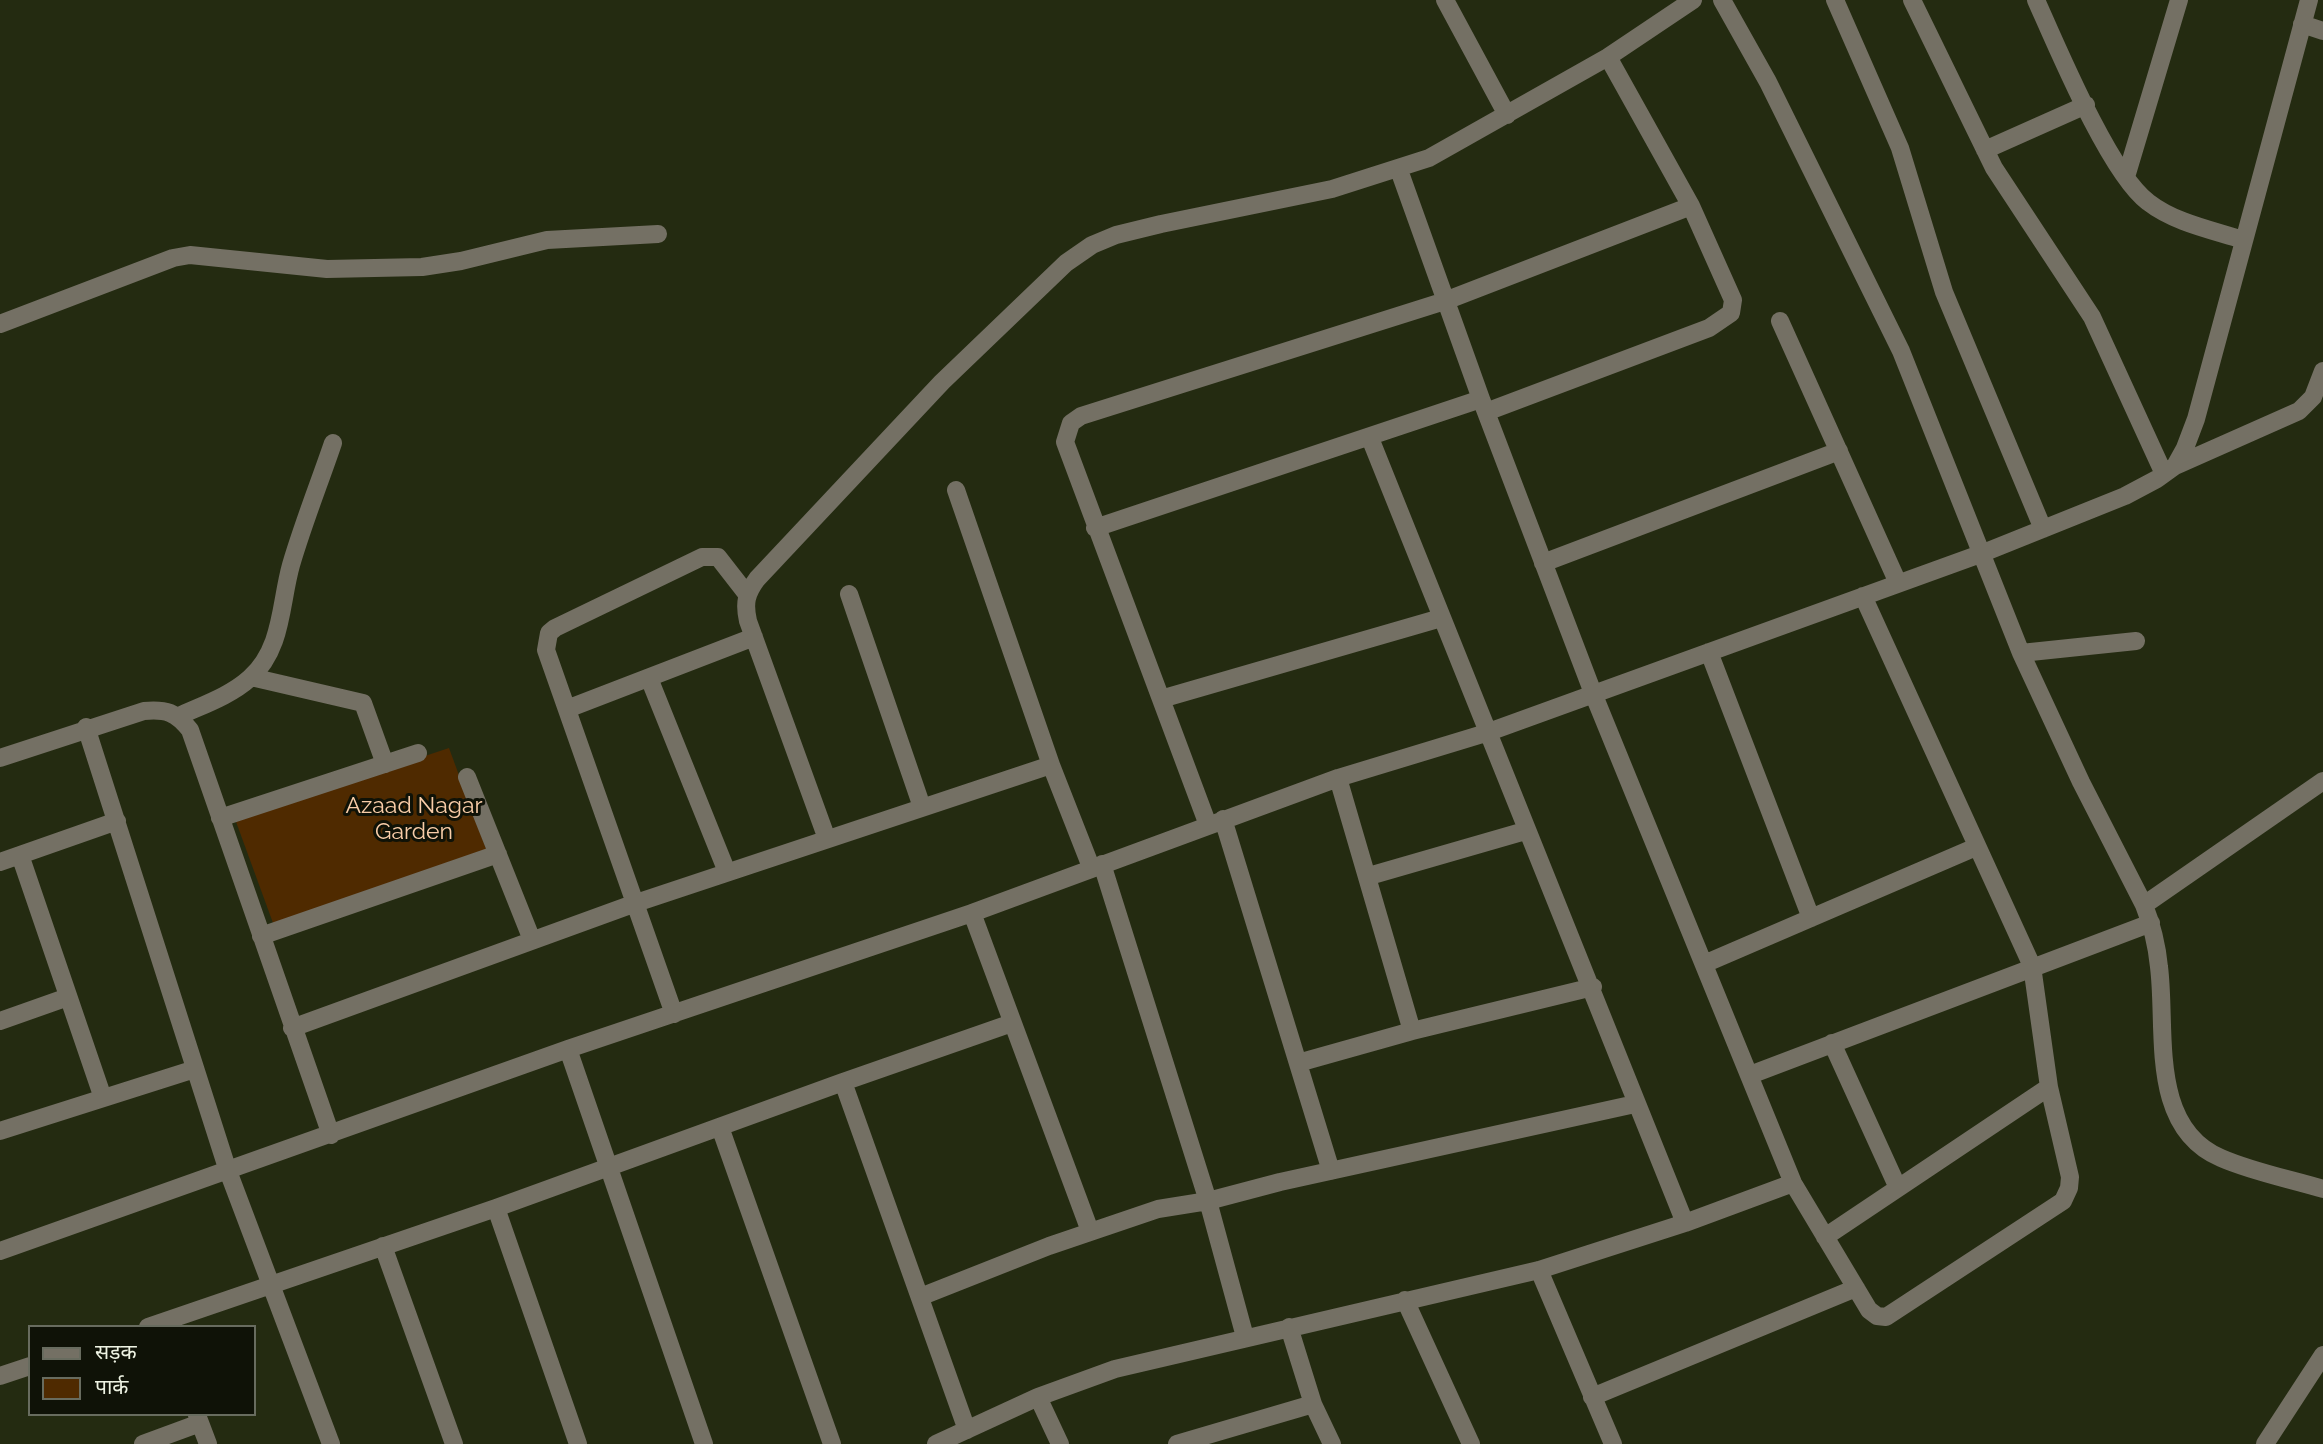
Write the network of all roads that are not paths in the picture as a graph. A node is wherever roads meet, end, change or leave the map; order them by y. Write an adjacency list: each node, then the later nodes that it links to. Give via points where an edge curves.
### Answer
1 (1445, 0): 13 (street)
2 (1693, 0): 11 (street)
3 (1722, 0): 32 (street, via 1768,82 1901,351)
4 (1835, 0): 31 (street, via 1900,148 1944,292)
5 (1912, 0): 14 (street)
6 (2036, 0): 12 (street)
7 (2179, 0): 16 (street)
8 (2309, 0): 9 (street)
9 (2302, 24): 10 (street); 19 (street)
10 (2323, 31)
11 (1608, 57): 13 (street); 17 (street)
12 (2086, 105): 14 (street); 16 (street)
13 (1507, 116): 15 (street)
14 (1985, 150): 28 (street, via 2092,317)
15 (1399, 170): 20 (street); 35 (street, via 1161,224 1092,245 1066,263 942,382)
16 (2126, 177): 19 (street, via 2147,202 2165,213)
17 (1691, 206): 20 (street); 24 (street, via 1733,300 1731,313 1724,320)
18 (658, 234): 22 (street, via 547,240 422,267 327,269 190,255)
19 (2243, 240): 28 (street, via 2196,419 2185,449)
20 (1446, 301): 24 (street); 30 (street, via 1081,416 1071,423 1065,442)
21 (1780, 321): 27 (street)
22 (0, 324)
23 (2323, 371): 28 (street, via 2313,397 2299,411)
24 (1484, 406): 25 (street); 33 (street)
25 (1370, 438): 30 (street); 38 (street)
26 (333, 443): 43 (street, via 290,566 275,639)
27 (1839, 451): 33 (street); 34 (street)
28 (2169, 470): 31 (street, via 2124,496)
29 (956, 490): 54 (street)
30 (1095, 528): 46 (street)
31 (2043, 528): 32 (street)
32 (1983, 552): 34 (street); 42 (street)
33 (1543, 563): 45 (street)
34 (1898, 583): 37 (street)
35 (746, 593): 39 (street, via 744,605); 47 (street, via 724,562 712,554 555,628 549,633 547,650)
36 (849, 594): 58 (street)
37 (1863, 596): 41 (street); 64 (street)
38 (1441, 618): 46 (street); 50 (street)
39 (754, 637): 44 (street); 63 (street)
40 (2136, 641): 42 (street)
41 (1709, 652): 45 (street); 74 (street)
42 (2021, 653): 72 (street)
43 (251, 677): 48 (street, via 231,692); 53 (street, via 363,703)
44 (649, 678): 47 (street); 69 (street)
45 (1593, 693): 50 (street); 78 (street)
46 (1161, 699): 61 (street)
47 (567, 709): 71 (street)
48 (179, 716): 49 (street, via 163,709 144,710); 59 (street, via 190,730)
49 (86, 727): 52 (street); 60 (street)
50 (1486, 733): 56 (street); 62 (street)
51 (418, 753): 53 (street)
52 (0, 758)
53 (385, 764): 59 (street)
54 (1051, 765): 58 (street); 68 (street)
55 (467, 777): 65 (street)
56 (1338, 778): 61 (street); 70 (street)
57 (2323, 781): 72 (street)
58 (922, 807): 63 (street)
59 (220, 818): 76 (street)
60 (117, 821): 66 (street); 90 (street)
61 (1215, 822): 68 (street); 89 (street)
62 (1525, 831): 70 (street); 80 (street)
63 (827, 839): 69 (street)
64 (1976, 847): 74 (street); 79 (street)
65 (498, 854): 76 (street); 77 (street)
66 (20, 855): 67 (street); 81 (street)
67 (0, 862)
68 (1096, 865): 73 (street); 105 (street)
69 (727, 872): 71 (street)
70 (1369, 876): 86 (street)
71 (633, 904): 77 (street); 82 (street)
72 (2144, 905): 75 (street)
73 (972, 913): 82 (street); 84 (street)
74 (1811, 918): 78 (street)
75 (2151, 923): 79 (street); 104 (street, via 2159,967 2166,1077 2183,1128 2220,1158)
76 (261, 936): 85 (street)
77 (533, 940): 85 (street)
78 (1704, 964): 91 (street)
79 (2032, 966): 87 (street); 93 (street)
80 (1593, 987): 86 (street); 95 (street)
81 (68, 997): 83 (street); 94 (street)
82 (674, 1014): 88 (street)
83 (0, 1021)
84 (1012, 1023): 92 (street); 108 (street)
85 (292, 1028): 98 (street)
86 (1412, 1031): 89 (street)
87 (1832, 1044): 91 (street); 103 (street)
88 (568, 1049): 98 (street); 99 (street)
89 (1298, 1063): 101 (street)
90 (195, 1069): 94 (street); 100 (street)
91 (1750, 1075): 102 (street)
92 (844, 1082): 96 (street); 115 (street)
93 (2049, 1087): 103 (street); 114 (street, via 2070,1177 2063,1201 1898,1312 1877,1316)
94 (103, 1098): 97 (street)
95 (1634, 1104): 101 (street); 107 (street)
96 (720, 1127): 99 (street); 134 (street)
97 (0, 1131)
98 (331, 1135): 100 (street)
99 (607, 1168): 106 (street); 133 (street)
100 (228, 1171): 111 (street); 113 (street)
101 (1331, 1171): 105 (street)
102 (1793, 1182): 107 (street); 109 (street)
103 (1898, 1188): 109 (street)
104 (2323, 1189)
105 (1208, 1201): 108 (street, via 1158,1209); 119 (street)
106 (496, 1208): 110 (street); 132 (street)
107 (1685, 1223): 112 (street)
108 (1090, 1231): 115 (street)
109 (1825, 1237): 114 (street)
110 (383, 1246): 113 (street); 131 (street)
111 (0, 1251)
112 (1539, 1270): 116 (street); 124 (street)
113 (270, 1287): 117 (street); 130 (street)
114 (1856, 1288): 124 (street)
115 (920, 1297): 127 (street)
116 (1405, 1300): 118 (street); 139 (street)
117 (158, 1325)
118 (1289, 1327): 119 (street); 125 (street)
119 (1245, 1337): 123 (street, via 1115,1369)
120 (2323, 1355): 141 (street)
121 (28, 1367): 122 (street)
122 (0, 1376)
123 (1038, 1397): 127 (street); 136 (street)
124 (1592, 1397): 140 (street)
125 (1313, 1404): 137 (street); 138 (street)
126 (198, 1419): 128 (street); 129 (street)
127 (967, 1430): 135 (street)
128 (142, 1444)
129 (208, 1444)
130 (331, 1444)
131 (454, 1444)
132 (578, 1444)
133 (704, 1444)
134 (832, 1444)
135 (936, 1444)
136 (1060, 1444)
137 (1180, 1444)
138 (1332, 1444)
139 (1471, 1444)
140 (1613, 1444)
141 (2264, 1444)

